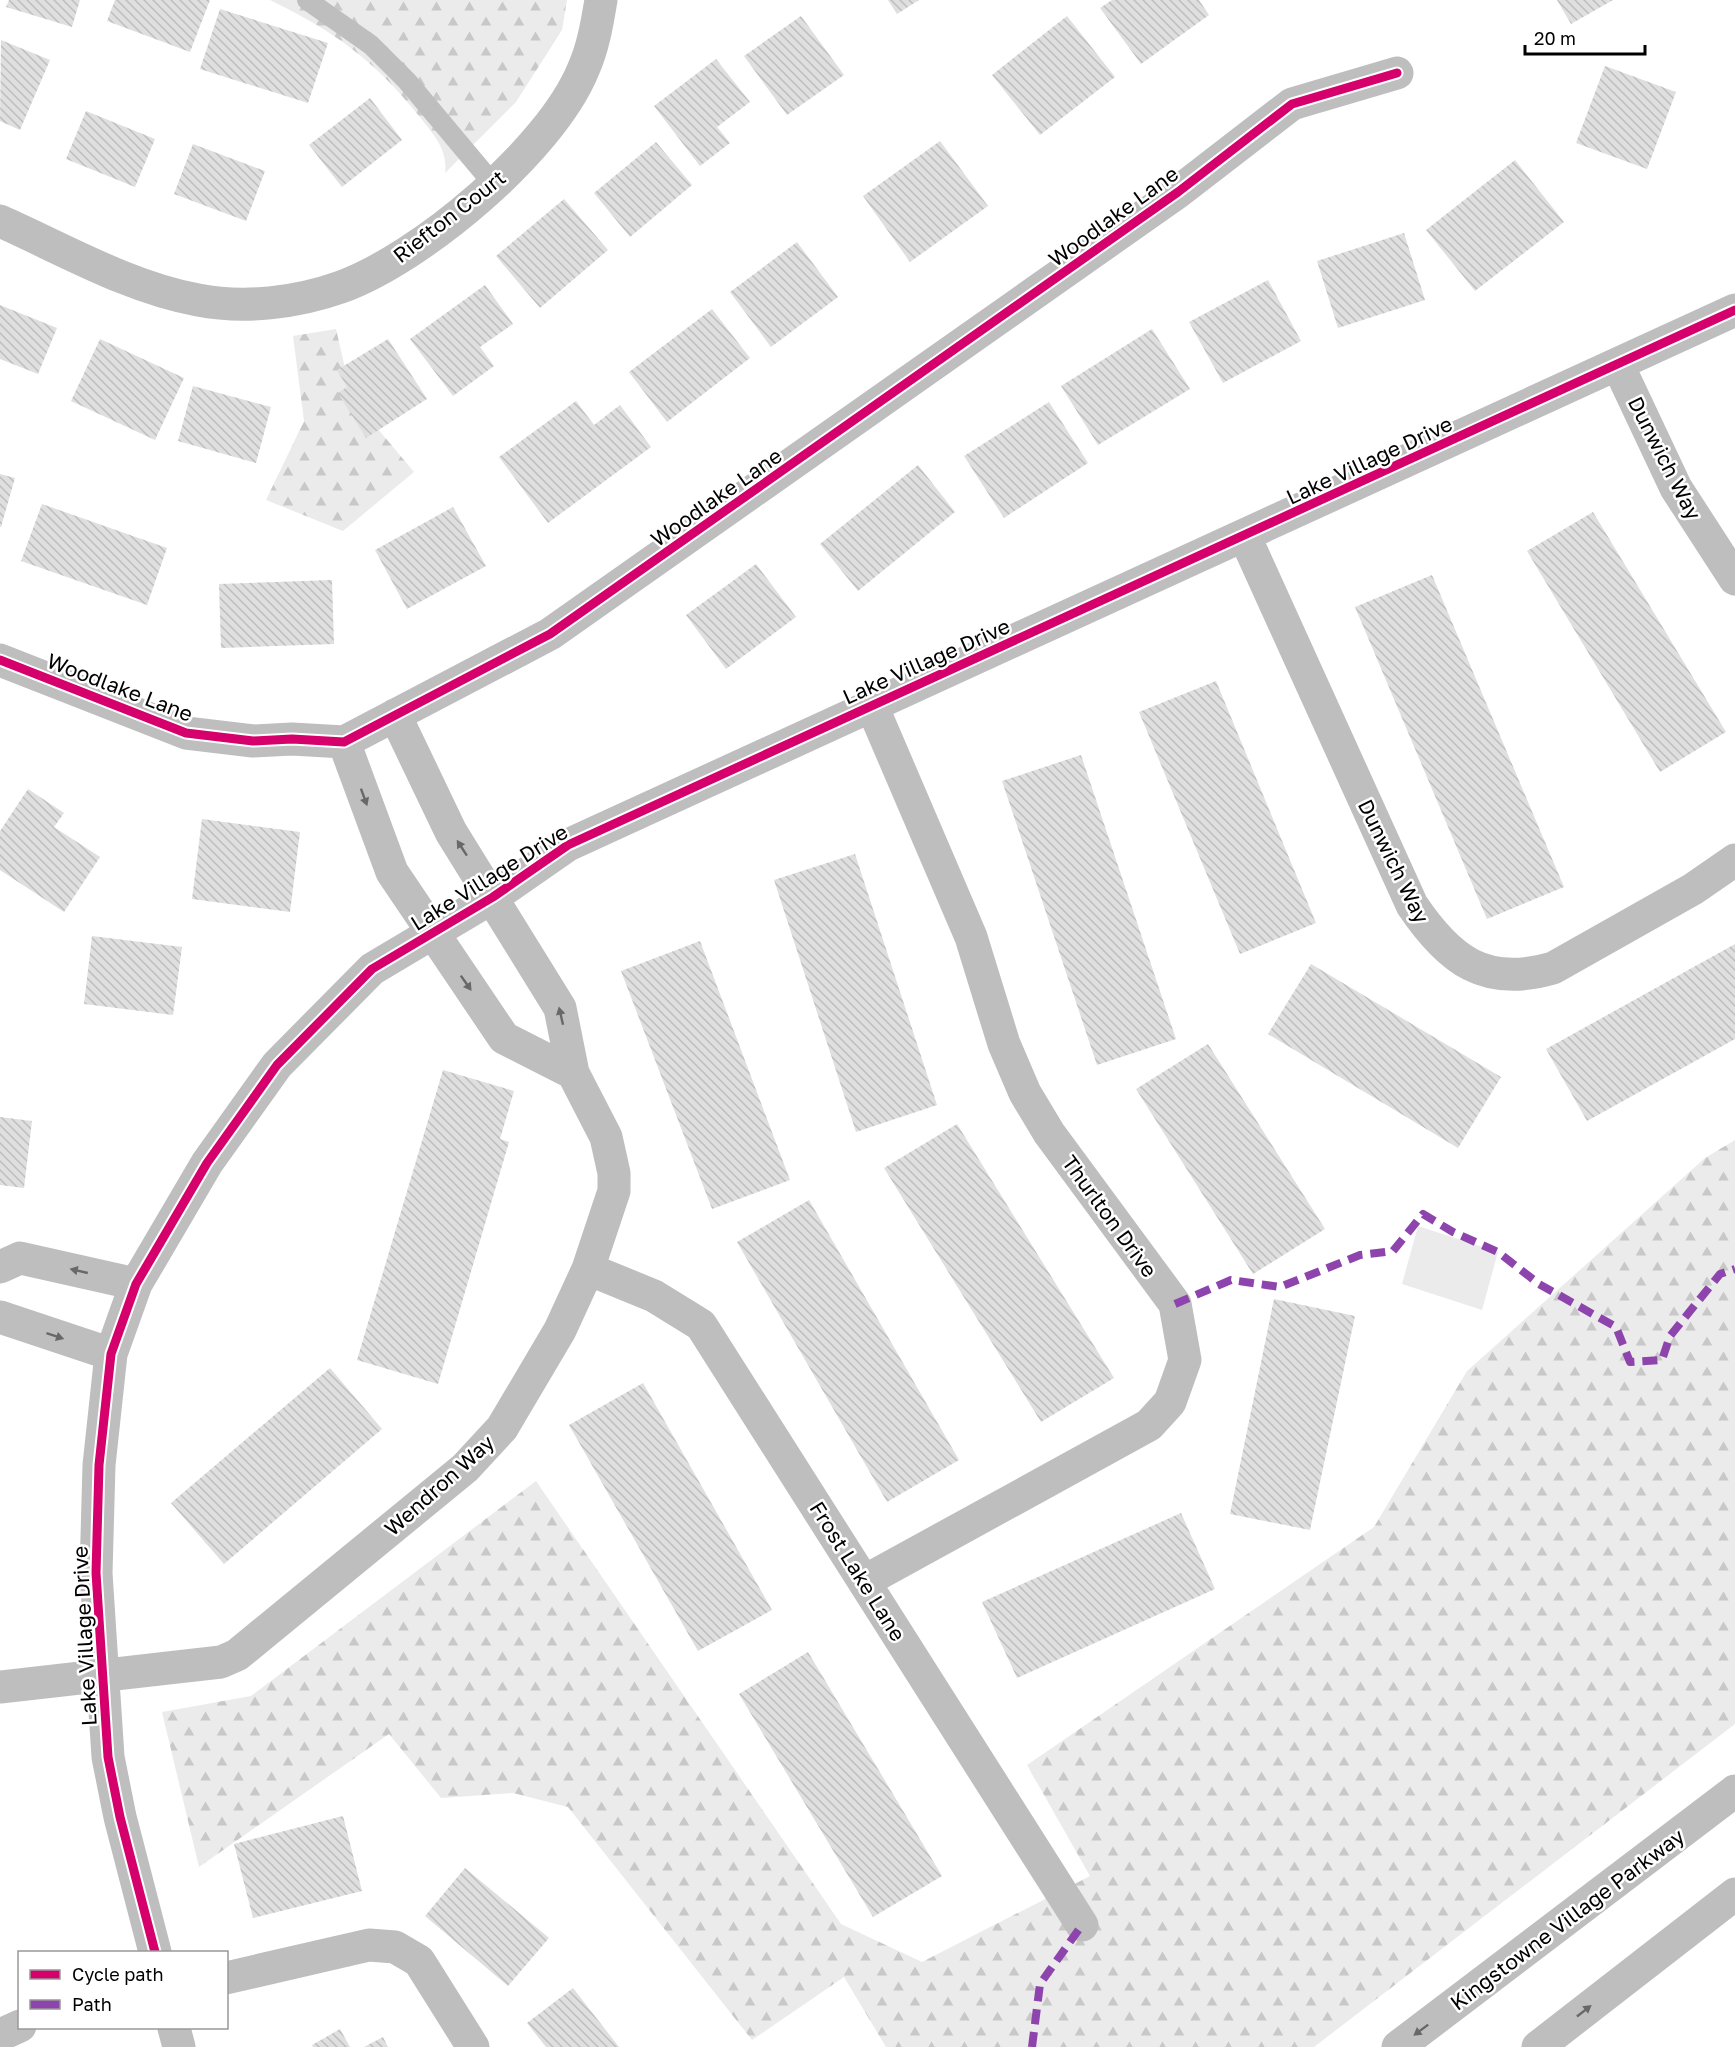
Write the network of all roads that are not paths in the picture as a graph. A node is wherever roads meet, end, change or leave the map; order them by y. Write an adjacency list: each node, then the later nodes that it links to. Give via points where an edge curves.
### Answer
1 (307, 0): 4 (lane, via 371,45 407,81)
2 (601, 0): 4 (street, Riefton Court, via 594,41 583,72 555,119)
3 (1397, 73): 12 (street, Woodlake Lane, via 1292,104 1178,192 550,634)
4 (494, 185): 5 (street, Riefton Court, via 410,251 366,276 306,297 277,302 199,301 153,289)
5 (0, 221)
6 (1735, 310): 7 (street, Lake Village Drive)
7 (1618, 365): 8 (street, Lake Village Drive); 9 (street, Dunwich Way, via 1676,488)
8 (1245, 537): 11 (street, Lake Village Drive); 14 (street, Dunwich Way, via 1412,905 1433,937 1451,953 1481,969 1503,975 1530,975 1553,968 1693,889)
9 (1735, 579)
10 (0, 660): 13 (street, Woodlake Lane, via 186,733 253,741)
11 (872, 706): 15 (street, Lake Village Drive, via 568,845); 23 (street, Thurlton Drive, via 971,938 1004,1044 1025,1093 1049,1133 1175,1304 1185,1360 1170,1402 1149,1425)
12 (395, 715): 13 (street, Woodlake Lane); 15 (street, one-way to 12, via 451,832)
13 (344, 742): 16 (street, one-way to 16, via 392,872)
14 (1735, 860)
15 (493, 897): 16 (street, Lake Village Drive); 17 (street, Wendron Way, one-way to 15, via 560,1008)
16 (433, 935): 17 (street, one-way to 17, via 504,1038); 20 (street, Lake Village Drive, via 372,969 277,1065 207,1163)
17 (573, 1073): 19 (street, Wendron Way, via 606,1137 614,1173 614,1191)
18 (0, 1267): 20 (street, one-way to 18, via 20,1258)
19 (588, 1269): 23 (street, Frost Lake Lane, via 654,1296 701,1325); 24 (street, Wendron Way, via 560,1330 502,1428 465,1468 237,1655 221,1662)
20 (136, 1284): 22 (street, Lake Village Drive)
21 (0, 1317): 22 (street, one-way to 22)
22 (111, 1354): 24 (street, Lake Village Drive, via 98,1487 96,1573)
23 (865, 1581): 28 (street, Frost Lake Lane)
24 (101, 1674): 25 (street, Wendron Way); 29 (street, Lake Village Drive, via 110,1767)
25 (0, 1687)
26 (1735, 1791): 36 (street, Kingstowne Village Parkway, one-way to 36)
27 (1735, 1894): 37 (street, one-way to 27)
28 (1082, 1925)
29 (155, 1951)
30 (228, 1978): 35 (street, via 369,1945 395,1947 419,1961)
31 (18, 2027): 33 (street)
32 (174, 2029): 34 (street)
33 (0, 2035)
34 (179, 2047)
35 (473, 2047)
36 (1398, 2047)
37 (1538, 2047)

